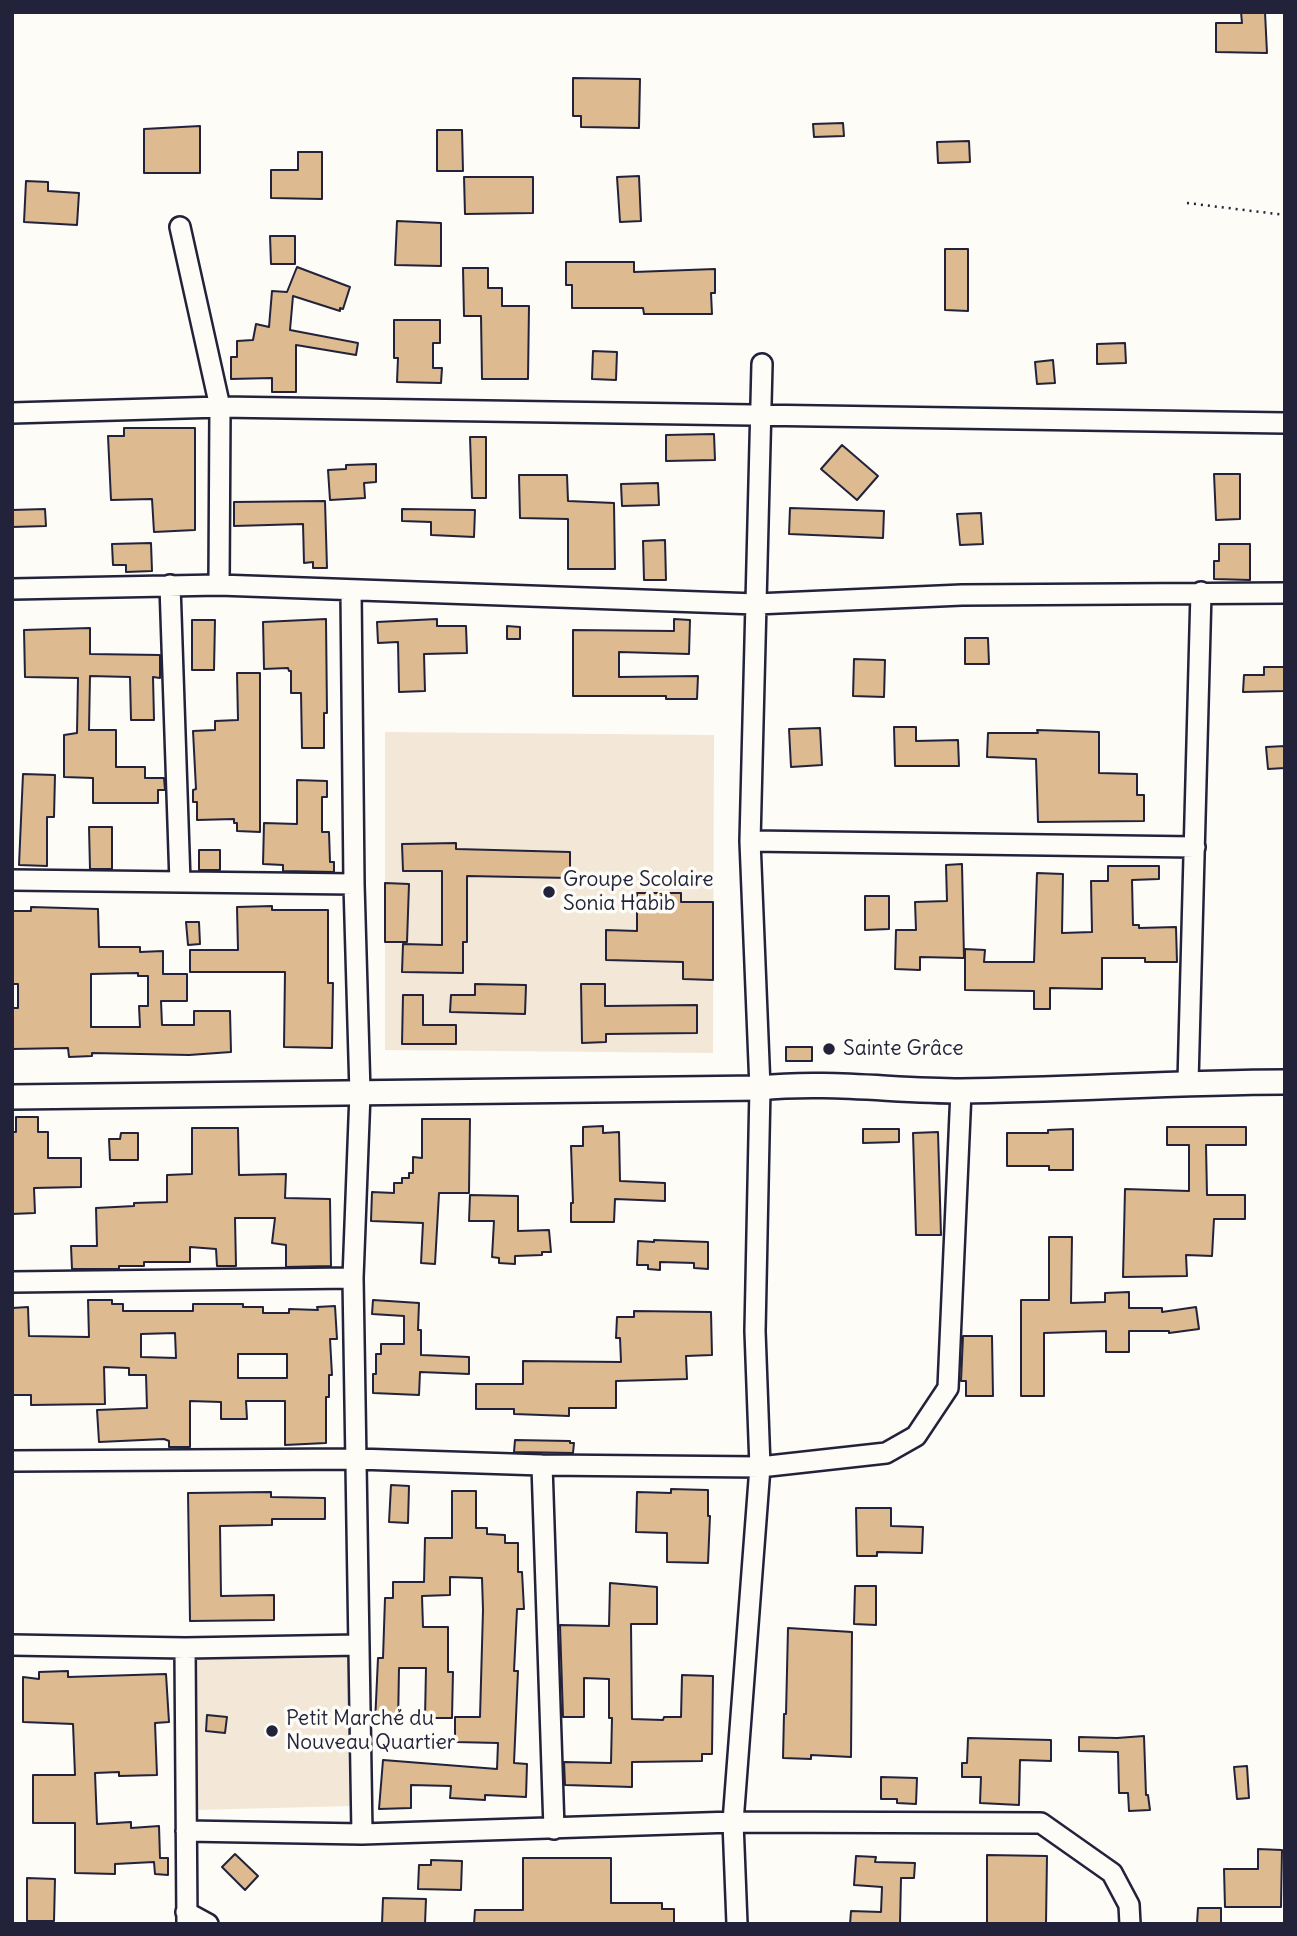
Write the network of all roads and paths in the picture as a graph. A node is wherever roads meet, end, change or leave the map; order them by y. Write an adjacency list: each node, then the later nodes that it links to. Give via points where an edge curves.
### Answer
1 (1186, 203): 2 (path)
2 (1285, 215)
3 (180, 227): 5 (street)
4 (762, 364): 7 (street)
5 (220, 407): 6 (street); 7 (street); 9 (street)
6 (12, 413)
7 (761, 417): 8 (street); 15 (street)
8 (1285, 423)
9 (219, 584): 10 (street); 12 (street)
10 (170, 586): 11 (street); 19 (street)
11 (12, 589)
12 (351, 591): 15 (street); 20 (street)
13 (1200, 592): 14 (street); 15 (street); 17 (street)
14 (1285, 593)
15 (756, 604): 16 (street)
16 (750, 841): 17 (street); 23 (street)
17 (1195, 847): 21 (street)
18 (12, 880): 19 (street)
19 (180, 882): 20 (street)
20 (354, 884): 25 (street)
21 (1188, 1082): 22 (street); 24 (street)
22 (1285, 1082)
23 (760, 1088): 24 (street); 25 (street); 32 (street, via 755,1331)
24 (961, 1091): 32 (street, via 948,1388 916,1436 886,1453)
25 (360, 1093): 26 (street); 27 (street)
26 (12, 1097)
27 (353, 1279): 28 (street); 29 (street)
28 (12, 1282)
29 (357, 1459): 30 (street); 31 (street); 34 (street)
30 (12, 1461)
31 (542, 1465): 32 (street); 37 (street)
32 (760, 1467): 36 (street)
33 (12, 1645): 35 (street)
34 (359, 1645): 35 (street); 39 (street)
35 (185, 1648): 38 (street)
36 (733, 1822): 37 (street); 42 (street); 43 (street, via 1041,1823 1112,1873 1129,1905)
37 (554, 1829): 39 (street)
38 (186, 1831): 39 (street); 40 (street)
39 (362, 1834)
40 (187, 1918): 41 (street)
41 (208, 1924)
42 (737, 1924)
43 (1130, 1924)

